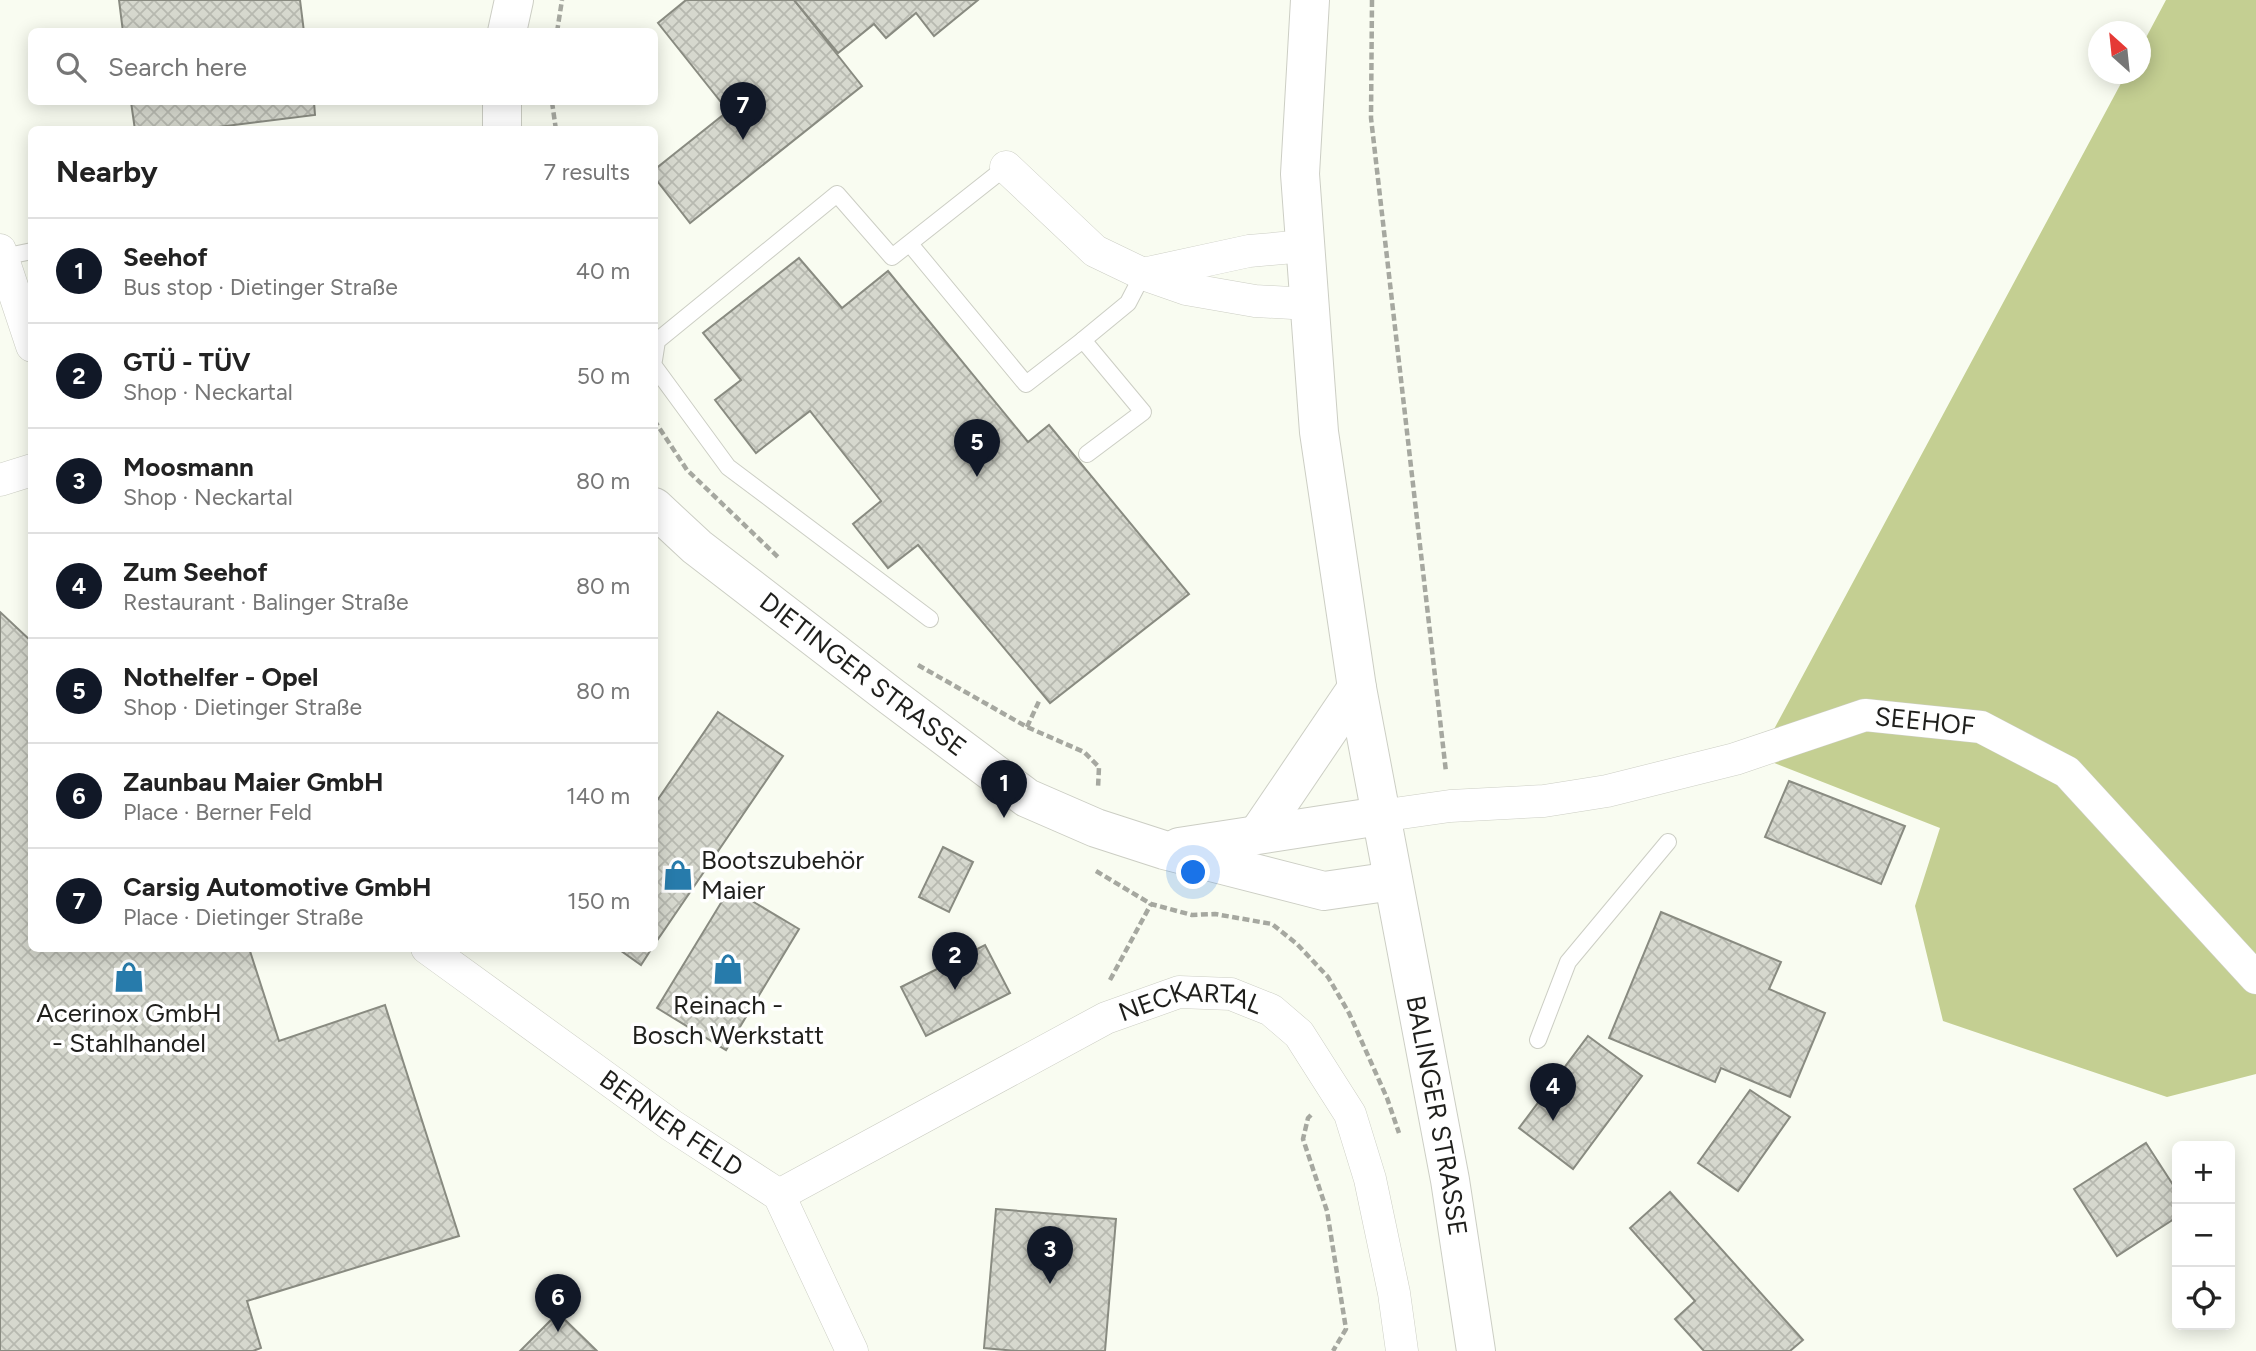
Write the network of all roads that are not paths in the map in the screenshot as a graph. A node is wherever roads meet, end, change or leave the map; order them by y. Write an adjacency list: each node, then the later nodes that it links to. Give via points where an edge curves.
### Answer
1 (514, 0): 3 (main road)
2 (1310, 0): 8 (main road, BALINGER STRASSE, via 1300,174)
3 (508, 28)
4 (502, 105): 5 (main road)
5 (502, 126)
6 (1006, 167): 7 (lane); 10 (street, via 1096,251)
7 (910, 244): 13 (lane, via 892,257 836,194); 14 (lane, via 1026,384)
8 (1305, 246): 10 (street, via 1249,251); 11 (main road, BALINGER STRASSE)
9 (11, 252): 12 (street)
10 (1143, 274): 11 (street, via 1186,289 1255,301); 14 (lane, via 1128,303)
11 (1310, 304): 21 (main road, BALINGER STRASSE, via 1319,432)
12 (28, 328)
13 (658, 340)
14 (1083, 340): 16 (lane, via 1143,412)
15 (658, 371): 20 (lane, via 728,467)
16 (1087, 454)
17 (28, 471): 18 (street)
18 (0, 480)
19 (658, 511): 25 (main road, DIETINGER STRASSE, via 697,547 1027,798 1096,828)
20 (930, 619)
21 (1357, 688): 22 (main road, BALINGER STRASSE); 23 (main road)
22 (1380, 816): 23 (main road, DIETINGER STRASSE); 26 (main road, BALINGER STRASSE); 28 (street, SEEHOF, via 1607,791 1735,759 1865,715 1981,727 2067,772)
23 (1258, 834): 25 (main road, DIETINGER STRASSE)
24 (1668, 842): 29 (lane, via 1568,962)
25 (1164, 850): 26 (main road, DIETINGER STRASSE, via 1325,891)
26 (1393, 881): 33 (main road, BALINGER STRASSE, via 1450,1180)
27 (433, 952): 30 (street, BERNER FELD, via 671,1125)
28 (2256, 978)
29 (1538, 1040)
30 (779, 1195): 31 (street); 32 (street, NECKARTAL, via 1106,1018 1179,992 1231,994 1271,1010 1299,1034 1350,1114 1370,1179)
31 (852, 1351)
32 (1402, 1351)
33 (1476, 1351)

